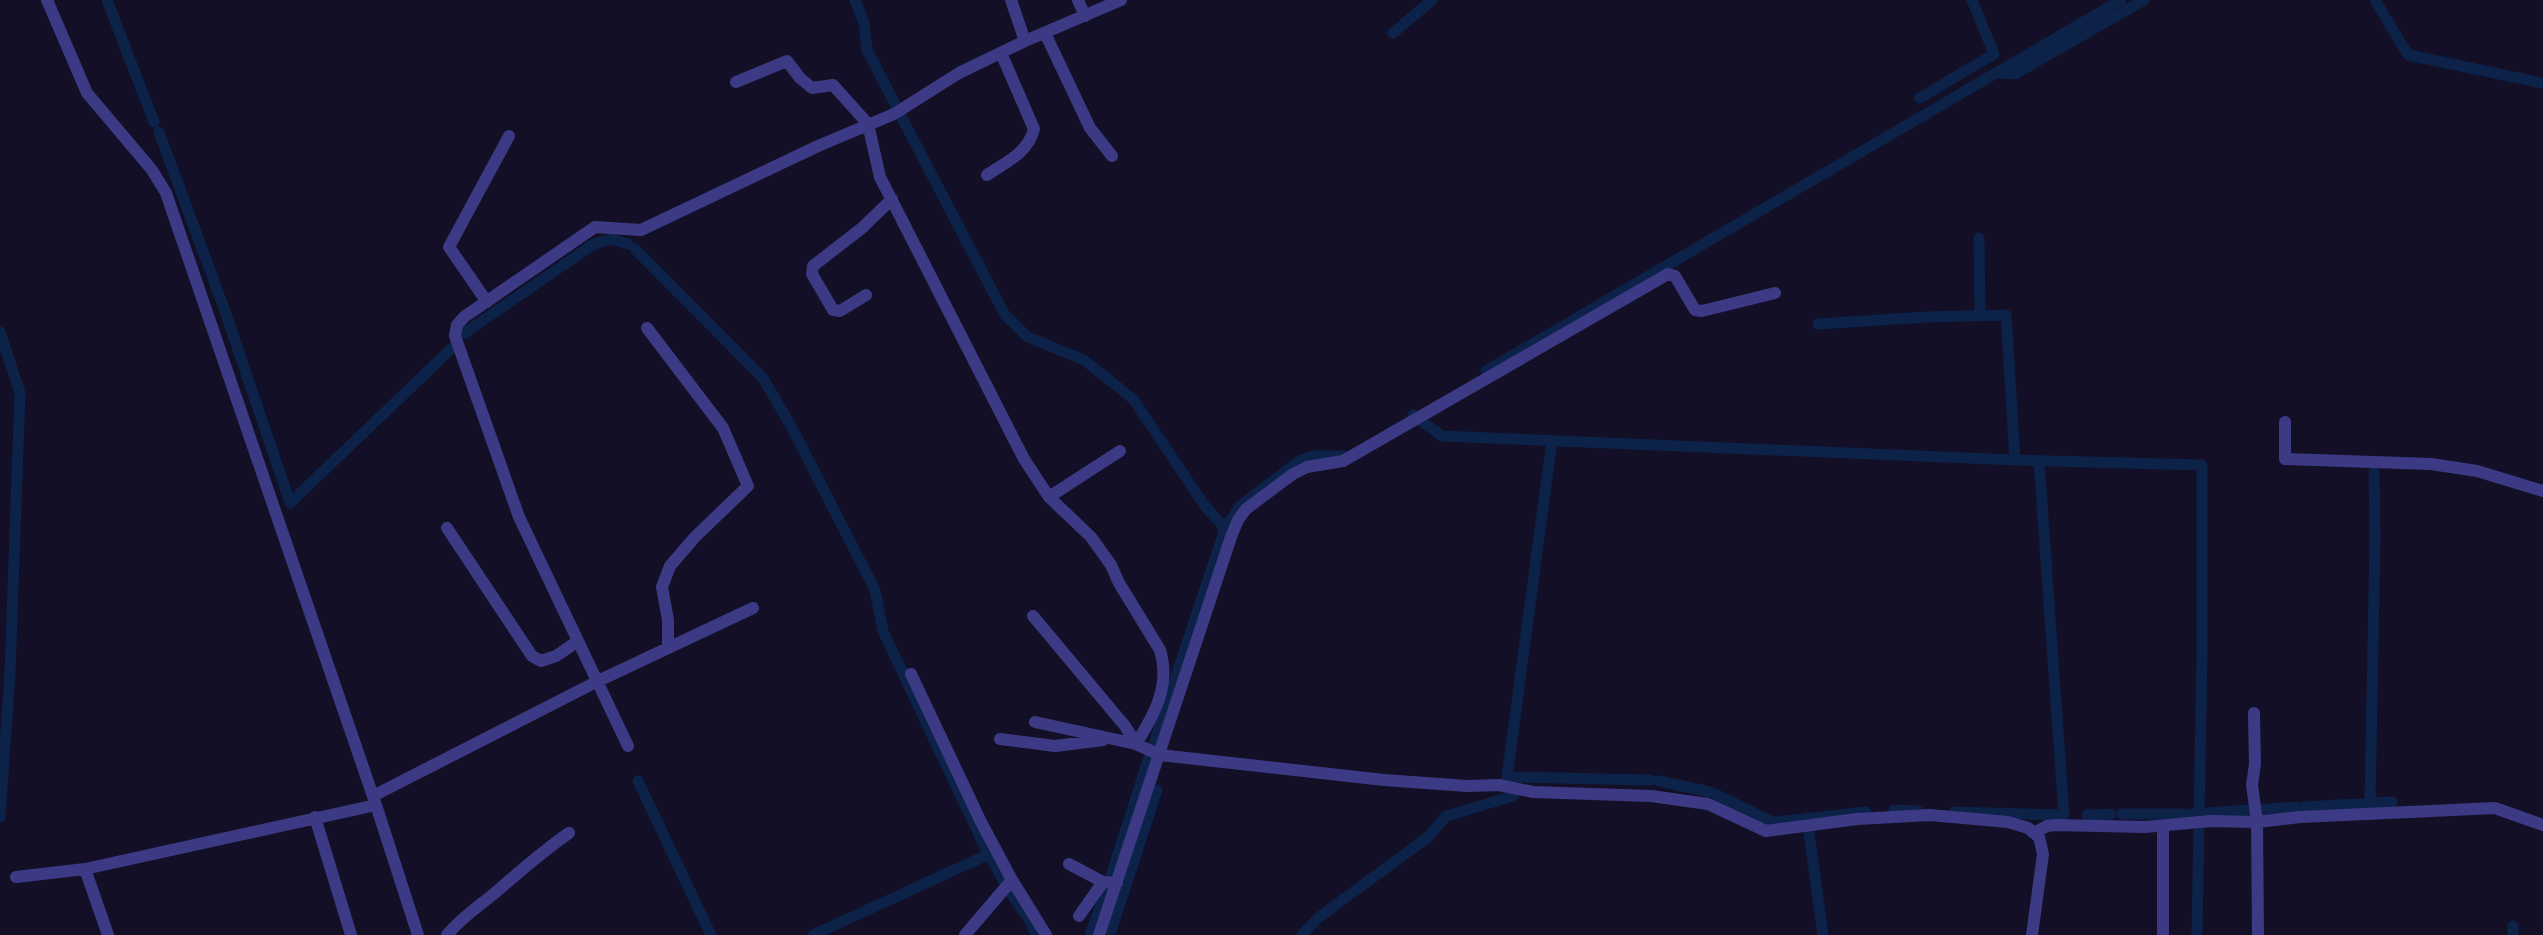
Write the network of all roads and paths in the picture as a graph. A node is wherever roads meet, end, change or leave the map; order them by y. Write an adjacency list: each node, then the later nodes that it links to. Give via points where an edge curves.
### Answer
1 (47, 0): 37 (street, via 87,93 152,170 166,193)
2 (1011, 0): 7 (street)
3 (1078, 0): 5 (street)
4 (1121, 0): 5 (street)
5 (1085, 16): 6 (street)
6 (1045, 33): 7 (street); 12 (street, via 1090,128)
7 (1025, 41): 8 (street)
8 (1001, 53): 10 (street, via 958,73 894,114); 13 (street, via 1034,129 1031,142 1023,150)
9 (736, 82): 10 (street, via 788,61 812,88 833,85)
10 (868, 124): 14 (street, via 880,177); 17 (street, via 641,230 595,227)
11 (509, 136): 17 (street, via 449,247)
12 (1112, 156)
13 (987, 175)
14 (892, 199): 16 (street, via 814,266 812,274 833,310 840,311); 22 (street, via 1024,459)
15 (1775, 293): 36 (street, via 1695,310 1675,276 1663,276 1343,461 1293,474 1246,509 1231,537)
16 (866, 295)
17 (486, 302): 26 (street, via 464,317 457,325 455,336 518,517)
18 (647, 328): 27 (street, via 723,428 748,486 670,566 662,587 668,620)
19 (2285, 422): 21 (street, via 2285,458 2431,464 2477,470)
20 (1120, 452): 22 (street)
21 (2543, 491)
22 (1049, 497): 34 (street, via 1091,537 1160,650 1164,686 1150,722)
23 (447, 528): 26 (street, via 532,656 541,661 556,656)
24 (753, 608): 27 (street)
25 (1033, 616): 34 (street, via 1125,726)
26 (578, 641): 29 (street)
27 (668, 647): 29 (street)
28 (911, 674): 47 (street)
29 (598, 681): 35 (street); 37 (street)
30 (2254, 713): 39 (street, via 2252,785)
31 (1034, 722): 33 (street)
32 (1000, 739): 33 (street, via 1055,746)
33 (1113, 739): 34 (street)
34 (1136, 744): 36 (street)
35 (628, 746)
36 (1160, 755): 43 (street, via 1384,780 1499,785 1532,792 1651,796 1708,804 1766,831 1857,819 1930,815 2008,822 2028,828); 49 (street)
37 (374, 800): 38 (street); 53 (street)
38 (315, 818): 45 (street); 52 (street)
39 (2257, 822): 40 (street, via 2308,816 2495,808); 41 (street, via 2212,821); 60 (street)
40 (2543, 825)
41 (2163, 826): 43 (street, via 2106,828 2056,825 2046,826); 59 (street)
42 (569, 833): 54 (street, via 462,916)
43 (2034, 834): 58 (street, via 2043,854)
44 (1069, 864): 48 (street)
45 (85, 869): 46 (street); 51 (street)
46 (16, 877)
47 (1012, 880): 55 (street); 56 (street)
48 (1103, 882): 49 (street); 50 (street)
49 (1116, 883): 57 (street)
50 (1079, 916)
51 (108, 935)
52 (350, 935)
53 (418, 935)
54 (447, 935)
55 (964, 935)
56 (1046, 935)
57 (1098, 935)
58 (2032, 935)
59 (2163, 935)
60 (2258, 935)

